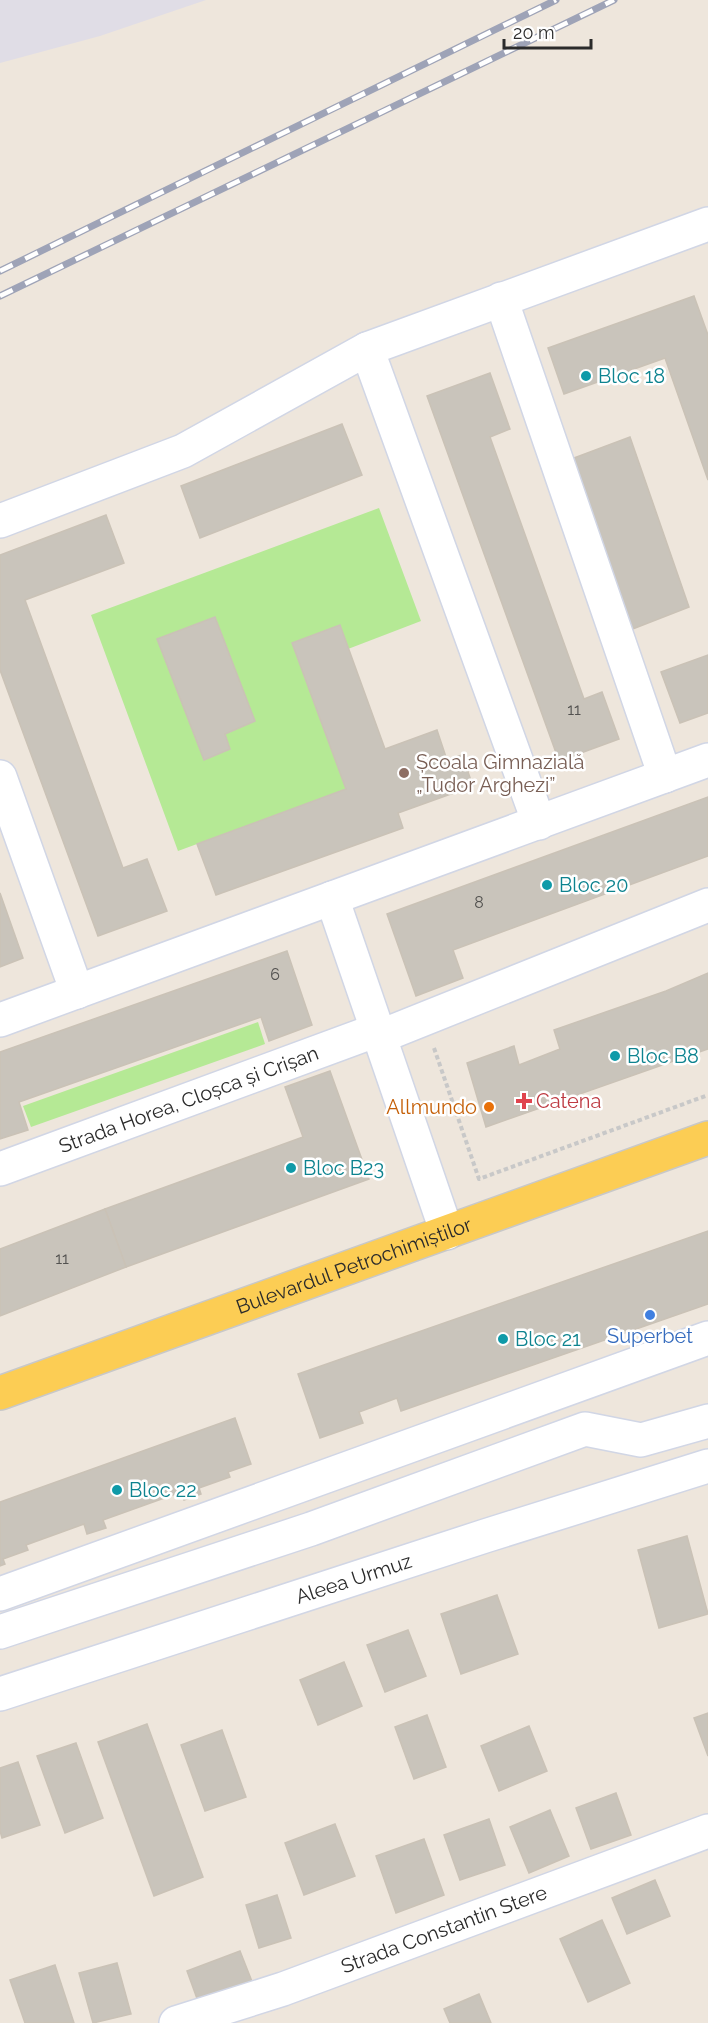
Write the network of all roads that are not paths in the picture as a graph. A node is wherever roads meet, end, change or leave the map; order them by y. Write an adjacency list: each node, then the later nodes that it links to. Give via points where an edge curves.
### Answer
1 (706, 232): 2 (street)
2 (501, 299): 3 (street); 6 (street)
3 (367, 349): 4 (street, via 183,451); 8 (street)
4 (0, 521)
5 (708, 760): 6 (street)
6 (665, 776): 8 (street)
7 (0, 777): 11 (street)
8 (539, 823): 9 (street)
9 (332, 898): 11 (street); 13 (street)
10 (708, 905): 13 (street, Strada Horea, Cloșca și Crișan)
11 (77, 992): 12 (street)
12 (0, 1020)
13 (378, 1034): 15 (street, Strada Horea, Cloșca și Crișan); 16 (street)
14 (708, 1138): 16 (main road, Bulevardul Petrochimiștilor)
15 (0, 1169)
16 (447, 1233): 18 (main road, Bulevardul Petrochimiștilor)
17 (708, 1338): 21 (street)
18 (0, 1393)
19 (708, 1421): 22 (street, via 641,1440 585,1429 311,1529)
20 (708, 1466): 23 (street, Aleea Urmuz)
21 (0, 1594)
22 (0, 1632)
23 (0, 1694)
24 (708, 1831): 25 (street, Strada Constantin Stere, via 283,1989)
25 (176, 2023)

